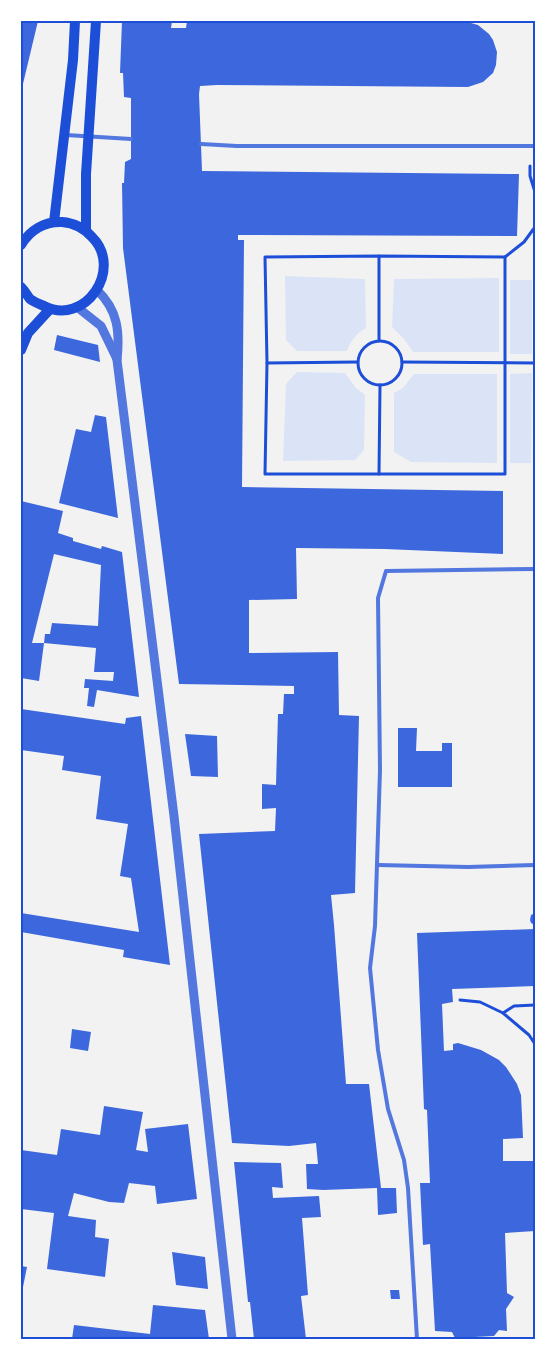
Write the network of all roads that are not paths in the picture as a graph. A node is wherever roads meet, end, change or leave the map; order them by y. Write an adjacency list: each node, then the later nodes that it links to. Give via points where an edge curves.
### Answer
1 (75, 21): 3 (main road)
2 (96, 21): 4 (main road)
3 (64, 134): 4 (lane); 8 (main road)
4 (89, 137): 5 (lane); 9 (main road)
5 (131, 140)
6 (201, 144): 7 (lane)
7 (532, 146)
8 (54, 222): 9 (main road, via 71,223); 10 (main road, via 38,227)
9 (86, 230): 12 (main road, via 98,242 104,258 103,275)
10 (21, 245)
11 (21, 286): 14 (main road, via 31,300)
12 (96, 290): 13 (main road); 16 (street, via 114,313 119,337)
13 (77, 307): 14 (main road); 16 (street, via 101,326)
14 (50, 309): 15 (main road, via 28,333)
15 (21, 350)
16 (117, 360): 20 (street, via 174,816)
17 (535, 569): 18 (lane, via 386,571 378,598)
18 (378, 865): 19 (lane); 21 (lane, via 370,968 388,1110 404,1160 408,1188)
19 (535, 865)
20 (232, 1339)
21 (417, 1339)

